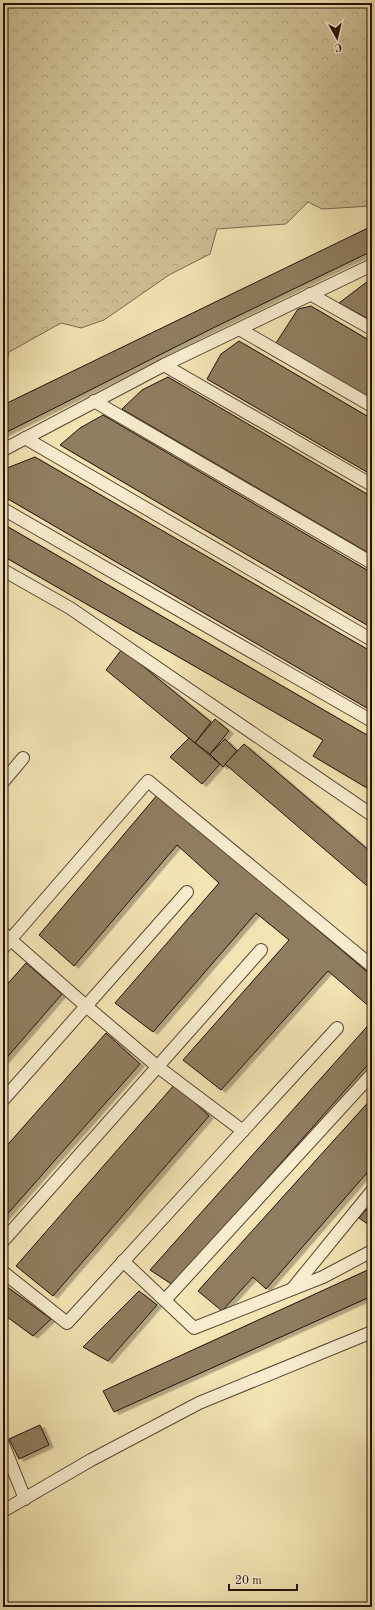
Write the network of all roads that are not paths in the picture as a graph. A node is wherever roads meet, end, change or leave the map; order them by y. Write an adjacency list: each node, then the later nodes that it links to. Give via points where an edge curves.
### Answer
1 (372, 265): 2 (lane)
2 (310, 294): 3 (lane); 4 (lane)
3 (241, 330): 5 (lane); 7 (lane)
4 (372, 330)
5 (164, 366): 6 (lane); 10 (lane)
6 (94, 401): 8 (lane); 12 (lane)
7 (372, 406)
8 (25, 438): 9 (lane); 14 (lane)
9 (3, 450)
10 (372, 485)
11 (3, 509): 15 (lane)
12 (372, 562)
13 (3, 570): 18 (lane, via 70,608)
14 (372, 640)
15 (372, 721)
16 (23, 758): 17 (lane)
17 (3, 782)
18 (372, 815)
19 (187, 892): 23 (lane)
20 (5, 940): 22 (lane, via 148,781); 23 (lane)
21 (261, 950): 25 (lane)
22 (372, 966)
23 (86, 1006): 25 (lane); 27 (lane)
24 (337, 1028): 28 (lane)
25 (158, 1067): 28 (lane); 30 (lane)
26 (372, 1074): 35 (lane)
27 (3, 1100)
28 (243, 1131): 32 (lane)
29 (372, 1191): 34 (lane)
30 (3, 1241)
31 (372, 1251): 34 (lane, via 324,1277)
32 (123, 1261): 33 (lane, via 67,1323); 35 (lane)
33 (3, 1272)
34 (293, 1289): 35 (lane, via 194,1328)
35 (165, 1300)
36 (372, 1332): 38 (lane, via 199,1403)
37 (3, 1444): 38 (lane)
38 (25, 1498): 39 (lane)
39 (3, 1511)

